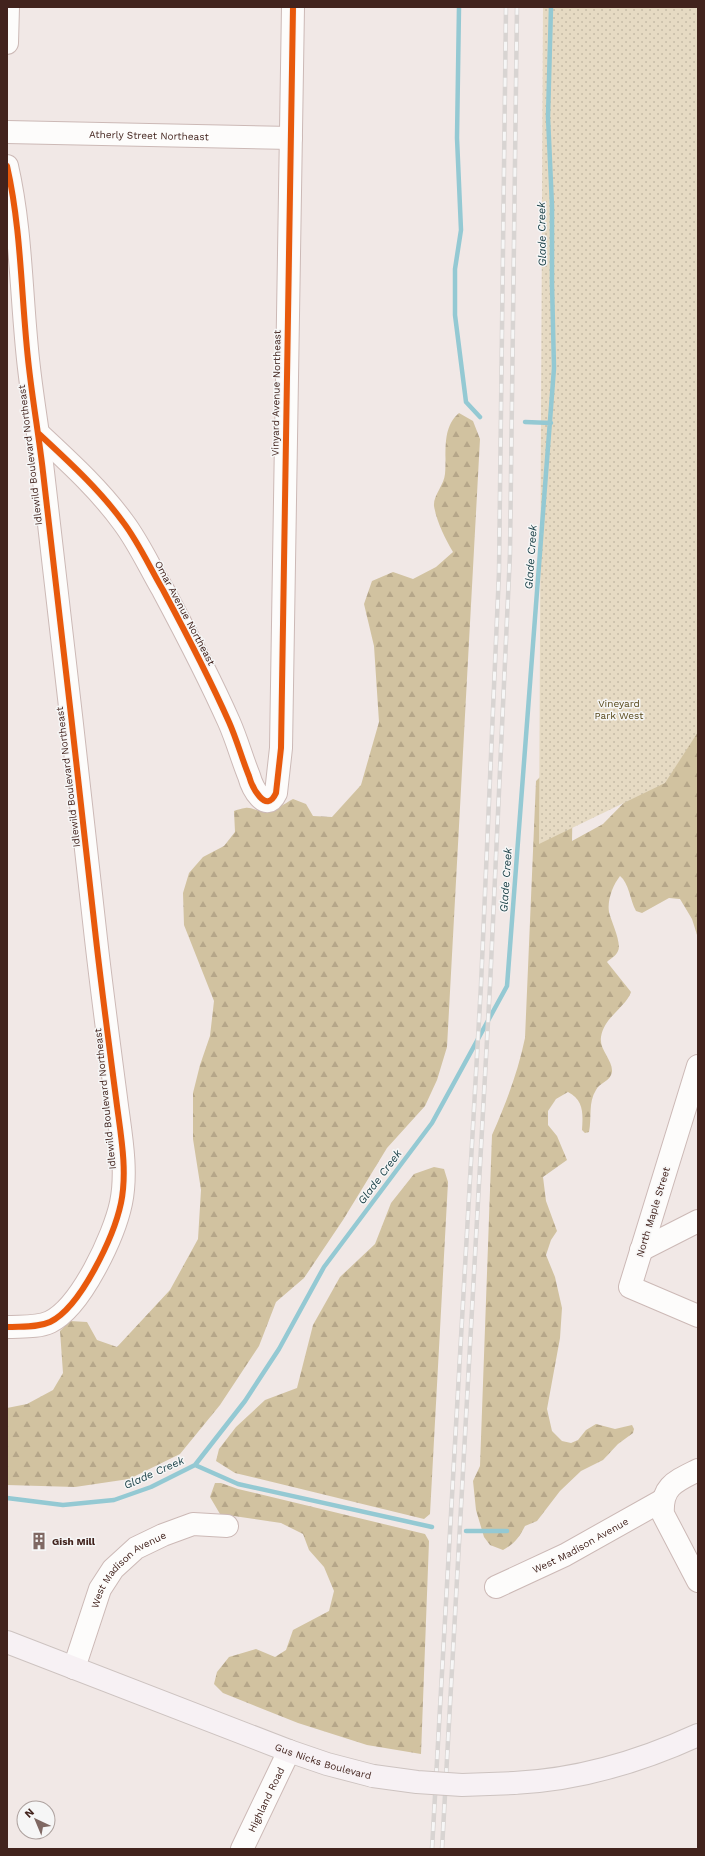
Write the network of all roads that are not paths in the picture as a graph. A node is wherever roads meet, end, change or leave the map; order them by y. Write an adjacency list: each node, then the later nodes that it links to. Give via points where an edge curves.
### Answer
1 (8, 7): 3 (street)
2 (293, 7): 5 (street, Vinyard Avenue Northeast)
3 (7, 43)
4 (7, 132): 5 (street, Atherly Street Northeast)
5 (291, 138): 8 (street, Vinyard Avenue Northeast)
6 (7, 166): 7 (street, Idlewild Boulevard Northeast)
7 (38, 433): 8 (street, Omar Avenue Northeast, via 77,469 124,523 208,677 230,724 258,797 263,800 274,798); 13 (street, Idlewild Boulevard Northeast, via 124,1182 121,1203 112,1231 91,1276 76,1298 50,1322 37,1326)
8 (278, 780)
9 (698, 1066): 11 (street, North Maple Street)
10 (698, 1221): 11 (street)
11 (641, 1250): 12 (street, North Maple Street, via 630,1287)
12 (698, 1316)
13 (7, 1327)
14 (698, 1470): 15 (street, via 673,1483)
15 (663, 1500): 17 (street, via 663,1514); 18 (street, West Madison Avenue, via 565,1555)
16 (227, 1526): 20 (street, West Madison Avenue, via 192,1524 136,1548 113,1569 100,1589)
17 (698, 1581)
18 (496, 1587)
19 (7, 1642): 20 (main road, Gus Nicks Boulevard)
20 (74, 1668): 22 (main road, Gus Nicks Boulevard)
21 (698, 1736): 22 (main road, Gus Nicks Boulevard, bridge, via 664,1751 578,1776 514,1784 454,1785 373,1776)
22 (289, 1751): 23 (street, Highland Road)
23 (242, 1849)

